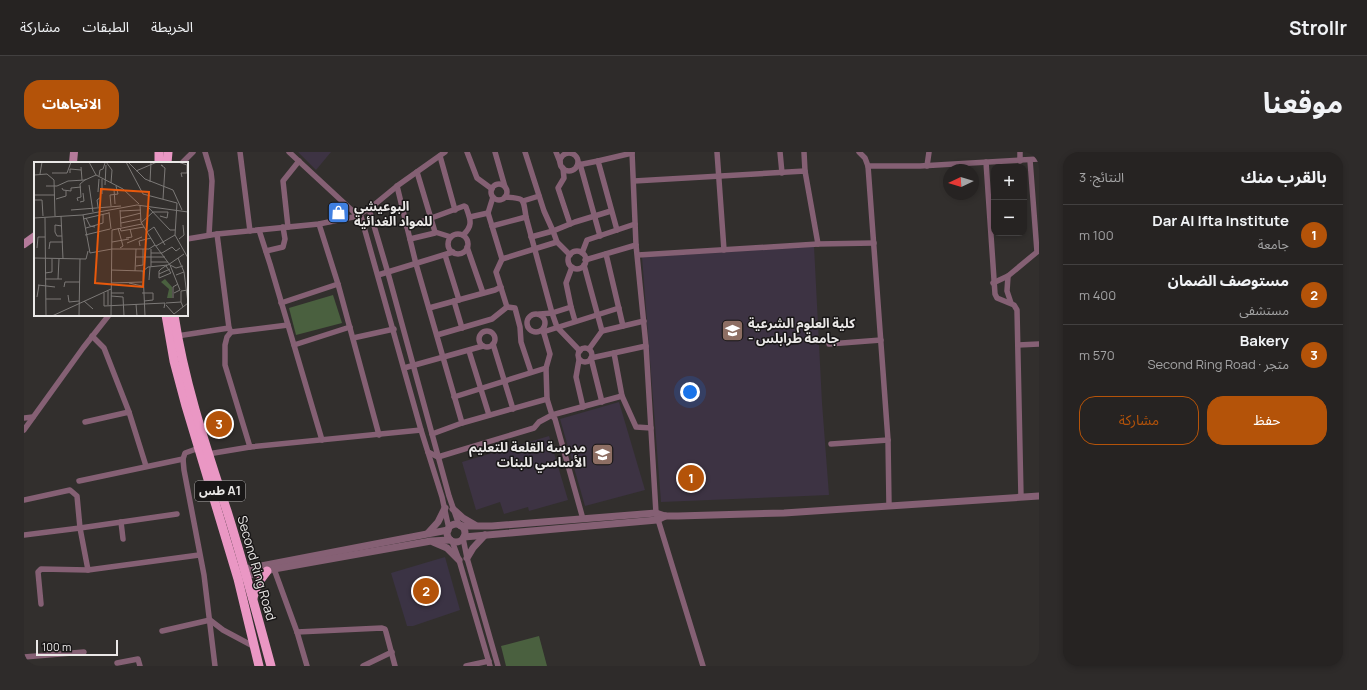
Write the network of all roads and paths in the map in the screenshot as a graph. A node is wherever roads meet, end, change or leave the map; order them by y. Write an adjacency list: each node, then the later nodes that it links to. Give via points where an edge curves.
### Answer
1 (74, 152): 27 (main road)
2 (160, 152): 28 (highway)
3 (168, 152): 29 (highway)
4 (193, 152): 30 (street)
5 (205, 152): 69 (street, via 212,172)
6 (240, 152): 65 (street)
7 (289, 152): 25 (street)
8 (445, 152): 21 (street)
9 (467, 152): 43 (street, via 477,178)
10 (494, 152): 42 (street)
11 (525, 152): 44 (street)
12 (556, 152): 33 (street)
13 (632, 152): 26 (street); 40 (street)
14 (717, 152): 39 (street)
15 (780, 152): 38 (street)
16 (804, 152): 36 (street)
17 (859, 152): 34 (street)
18 (929, 152): 35 (street)
19 (1020, 152): 22 (street)
20 (574, 153): 32 (street); 33 (street, via 564,155 561,160)
21 (440, 156): 37 (street); 49 (street)
22 (1020, 160): 23 (street); 31 (street)
23 (1030, 160): 24 (street); 98 (street, via 1037,252)
24 (1039, 160)
25 (299, 161): 52 (street); 61 (street, via 283,181)
26 (598, 161): 32 (street); 50 (street)
27 (73, 162)
28 (159, 162)
29 (167, 162)
30 (183, 162)
31 (986, 162): 35 (street); 99 (street)
32 (579, 164): 33 (street, via 571,171 565,170); 55 (street)
33 (562, 166): 58 (street, via 564,178 558,188)
34 (868, 166): 35 (street); 78 (street)
35 (927, 166)
36 (806, 171): 38 (street); 80 (street)
37 (417, 172): 41 (street); 56 (street)
38 (782, 173): 39 (street)
39 (719, 176): 40 (street); 84 (street)
40 (634, 181): 59 (street)
41 (397, 186): 48 (street); 62 (street)
42 (506, 187): 43 (street, via 498,184); 46 (street)
43 (492, 189): 45 (street)
44 (539, 196): 47 (street); 66 (street)
45 (493, 197): 46 (street, via 498,200); 51 (street)
46 (505, 197): 47 (street, via 520,198)
47 (523, 201): 54 (street)
48 (369, 209): 52 (street); 96 (street)
49 (455, 210): 53 (street, via 466,206); 56 (street)
50 (611, 211): 55 (street); 64 (street)
51 (488, 213): 53 (street); 60 (street)
52 (358, 214): 57 (street); 97 (street)
53 (470, 217): 70 (street, via 470,228)
54 (526, 217): 60 (street); 71 (street)
55 (594, 217): 58 (street); 72 (street)
56 (431, 218): 62 (street); 67 (street)
57 (319, 224): 61 (street); 100 (street)
58 (570, 224): 66 (street)
59 (635, 224): 64 (street); 81 (street)
60 (492, 226): 92 (street)
61 (286, 227): 63 (street); 85 (street, via 283,247)
62 (407, 227): 76 (street)
63 (258, 230): 65 (street); 85 (street)
64 (617, 230): 72 (street)
65 (250, 231): 68 (street)
66 (553, 231): 71 (street); 77 (street)
67 (435, 233): 74 (street); 76 (street)
68 (217, 234): 69 (street); 126 (street)
69 (209, 235): 75 (street)
70 (463, 235): 74 (street, via 456,234); 82 (street, via 468,240)
71 (531, 236): 83 (street)
72 (600, 236): 87 (street, via 586,241)
73 (34, 237): 79 (main road)
74 (450, 237): 86 (street, via 448,243)
75 (188, 239)
76 (410, 239): 94 (street)
77 (557, 242): 83 (street); 90 (street)
78 (874, 243): 80 (street); 133 (street)
79 (24, 244)
80 (818, 244): 84 (street)
81 (636, 245): 88 (street); 91 (street)
82 (467, 247): 86 (street, via 460,254); 102 (street)
83 (536, 249): 92 (street); 110 (street)
84 (724, 250): 91 (street)
85 (266, 252): 105 (street)
86 (453, 252): 89 (street)
87 (582, 253): 90 (street, via 574,252); 93 (street)
88 (606, 254): 93 (street); 109 (street)
89 (445, 255): 94 (street); 103 (street)
90 (570, 255): 95 (street, via 568,260)
91 (638, 255): 117 (street)
92 (502, 259): 101 (street, via 496,272)
93 (585, 262): 95 (street, via 577,269); 112 (street)
94 (416, 264): 96 (street); 108 (street)
95 (572, 267): 107 (street, via 566,283)
96 (388, 273): 97 (street); 148 (street)
97 (378, 275): 125 (street)
98 (1008, 276): 99 (street); 104 (street, via 1007,291)
99 (993, 283): 104 (street, via 997,298)
100 (338, 284): 105 (street); 121 (street)
101 (501, 287): 102 (street); 106 (street)
102 (483, 293): 103 (street)
103 (457, 300): 108 (street); 124 (street)
104 (1011, 302): 138 (street, via 1017,310)
105 (281, 303): 118 (street)
106 (507, 307): 122 (street, via 514,308); 124 (street, via 492,319)
107 (571, 307): 110 (street); 116 (street)
108 (429, 308): 129 (street)
109 (618, 308): 112 (street); 120 (street)
110 (552, 313): 111 (street); 123 (street)
111 (540, 314): 119 (street, via 530,316); 127 (street, via 545,320)
112 (598, 314): 116 (street); 128 (street)
113 (108, 316): 130 (street)
114 (166, 316): 175 (highway, Second Ring Road / طس A1, via 174,361)
115 (174, 316): 131 (highway, Second Ring Road / طس A1)
116 (575, 321): 123 (street)
117 (644, 321): 120 (street); 140 (street)
118 (288, 325): 126 (street); 137 (street)
119 (528, 326): 122 (street); 127 (street, via 535,332)
120 (623, 326): 128 (street)
121 (350, 327): 132 (street); 137 (street)
122 (520, 327): 151 (street, via 520,342)
123 (557, 327): 127 (street); 143 (street)
124 (462, 328): 129 (street)
125 (394, 329): 132 (street); 149 (street)
126 (230, 330): 131 (street); 176 (street, via 225,345 225,365)
127 (543, 331): 150 (street, via 550,354)
128 (602, 331): 141 (street)
129 (436, 335): 145 (street)
130 (92, 336): 160 (street, via 104,348); 163 (street)
131 (177, 336): 178 (highway, Second Ring Road / طس A1)
132 (353, 338): 171 (street)
133 (881, 340): 135 (street); 173 (street)
134 (493, 344): 139 (street); 139 (street, via 495,336 486,331 479,337); 152 (street)
135 (829, 344)
136 (1039, 344): 138 (street)
137 (294, 345): 172 (street)
138 (1018, 345): 184 (street)
139 (483, 346): 142 (street)
140 (646, 346): 144 (street); 167 (street)
141 (588, 349): 143 (street); 146 (street, via 592,353)
142 (468, 351): 145 (street); 153 (street)
143 (580, 351): 147 (street)
144 (614, 353): 146 (street); 154 (street)
145 (443, 358): 148 (street); 155 (street)
146 (591, 358): 147 (street, via 586,362); 157 (street)
147 (580, 360): 158 (street, via 576,377)
148 (413, 365): 149 (street); 170 (street)
149 (404, 368): 169 (street)
150 (546, 368): 151 (street); 156 (street)
151 (530, 372): 152 (street)
152 (504, 381): 153 (street); 159 (street)
153 (480, 388): 155 (street); 162 (street)
154 (622, 396): 157 (street); 167 (street, via 636,427)
155 (454, 397): 166 (street)
156 (547, 399): 159 (street); 161 (street)
157 (602, 402): 158 (street)
158 (583, 407): 161 (street)
159 (513, 409): 162 (street)
160 (129, 412): 165 (street); 181 (street)
161 (552, 415): 179 (street, via 534,428); 192 (street)
162 (489, 416): 166 (street)
163 (33, 417): 164 (street); 168 (street)
164 (24, 418)
165 (85, 422)
166 (462, 423): 170 (street)
167 (651, 428): 190 (street)
168 (24, 430)
169 (421, 430): 171 (street); 177 (street)
170 (432, 434): 179 (street)
171 (379, 435): 172 (street)
172 (322, 440): 176 (street)
173 (888, 440): 174 (street); 186 (street)
174 (831, 444)
175 (199, 448): 180 (street, via 185,453); 210 (highway, Second Ring Road / طس A1)
176 (250, 448): 178 (street)
177 (428, 452): 179 (street); 187 (street)
178 (208, 454): 210 (highway, Second Ring Road / طس A1, via 227,513)
179 (438, 457): 188 (street)
180 (183, 458): 181 (street); 205 (street)
181 (146, 466): 182 (street)
182 (79, 481)
183 (1039, 496): 184 (street)
184 (1021, 497): 186 (street)
185 (24, 500): 196 (street, via 70,490 77,496)
186 (889, 505): 190 (street, via 784,513)
187 (445, 508): 197 (street); 198 (street, via 438,522)
188 (453, 509): 194 (street); 195 (street)
189 (177, 514): 193 (street)
190 (657, 517): 191 (street); 233 (street)
191 (636, 518): 192 (street); 200 (street)
192 (583, 519): 195 (street)
193 (121, 522): 196 (street); 202 (street)
194 (460, 525): 195 (street); 197 (street, via 452,525); 201 (street, via 465,532)
195 (479, 526)
196 (80, 528): 199 (street); 208 (street)
197 (448, 529): 198 (street); 203 (street)
198 (428, 533): 210 (street)
199 (24, 535)
200 (485, 535): 201 (street); 206 (street)
201 (463, 538): 203 (street, via 458,542); 206 (street)
202 (123, 539)
203 (451, 540): 204 (street); 207 (street)
204 (431, 541): 207 (street, via 447,548); 209 (street)
205 (199, 555): 208 (street); 215 (street)
206 (467, 558): 213 (street)
207 (459, 560): 214 (street)
208 (88, 570): 212 (street, via 41,569 38,572)
209 (271, 570): 210 (street); 211 (highway, via 259,581); 217 (street)
210 (240, 574): 211 (highway, Second Ring Road / طس A1); 218 (highway, Second Ring Road / طس A1)
211 (252, 600): 227 (highway, Second Ring Road / طس A1)
212 (41, 604)
213 (483, 613): 214 (street); 232 (street)
214 (476, 615): 223 (street)
215 (210, 620): 216 (street); 218 (street); 225 (street)
216 (162, 631)
217 (297, 632): 220 (street, via 382,628 385,629); 228 (street)
218 (253, 646): 226 (highway, Second Ring Road / طس A1)
219 (84, 652): 221 (street)
220 (392, 652): 229 (street); 230 (street)
221 (24, 657)
222 (116, 663): 224 (street, via 138,659)
223 (489, 664): 231 (street)
224 (140, 666)
225 (215, 666)
226 (259, 666)
227 (271, 666)
228 (307, 666)
229 (363, 666)
230 (395, 666)
231 (466, 666)
232 (498, 666)
233 (703, 666)

